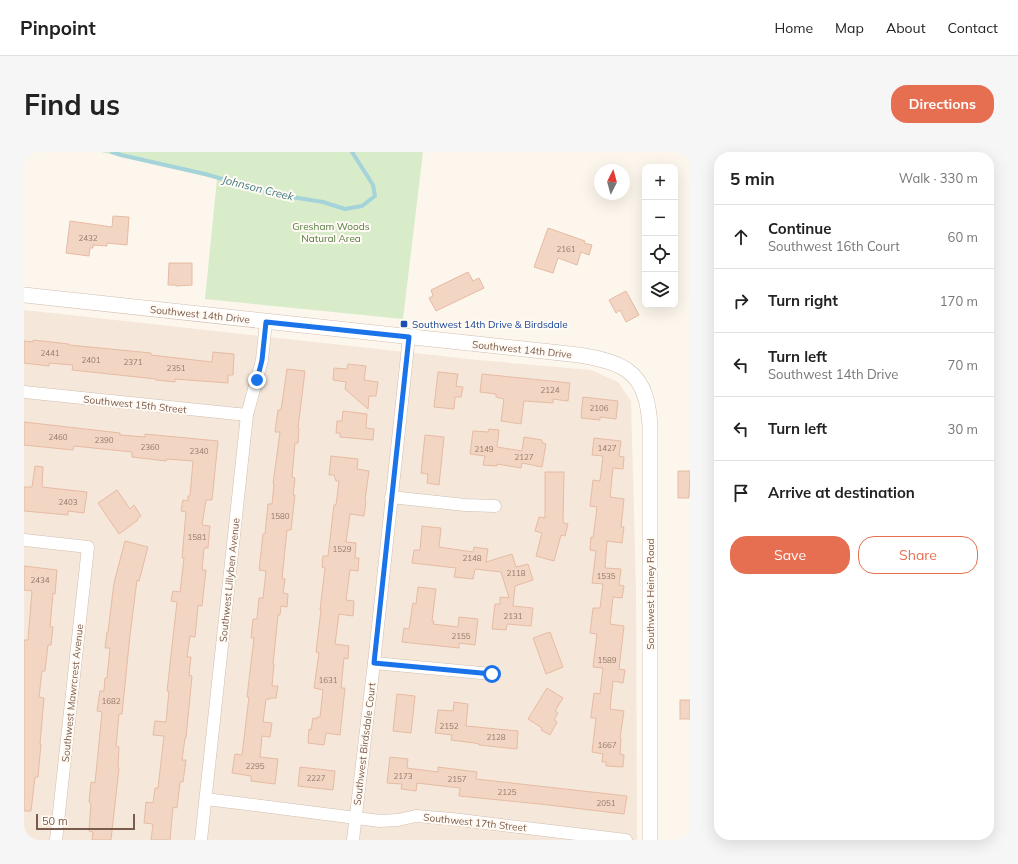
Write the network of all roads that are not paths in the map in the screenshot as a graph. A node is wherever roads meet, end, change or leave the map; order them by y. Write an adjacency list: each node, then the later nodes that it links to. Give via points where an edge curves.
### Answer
1 (24, 294): 2 (street, Southwest 14th Drive)
2 (266, 322): 3 (street, Southwest 14th Drive); 6 (street, Southwest Lillyben Avenue, via 262,360)
3 (409, 337): 4 (street, Southwest 14th Drive, via 579,355); 7 (street, Southwest Birdsdale Court)
4 (613, 363): 18 (street, Southwest Heiney Road, via 624,368 638,382 646,398 649,412)
5 (24, 392): 6 (street, Southwest 15th Street)
6 (246, 415): 12 (street, Southwest Lillyben Avenue)
7 (391, 497): 8 (street); 10 (street, Southwest Birdsdale Court)
8 (495, 506)
9 (24, 540): 14 (street, Southwest Mawrcrest Avenue, via 88,547)
10 (374, 663): 11 (street); 13 (street, Southwest Birdsdale Court)
11 (492, 674)
12 (206, 799): 13 (street, Southwest 17th Street); 15 (street, Southwest Lillyben Avenue)
13 (356, 818): 16 (street, Southwest Birdsdale Court); 17 (street, Southwest 17th Street, via 380,821 416,816)
14 (56, 840)
15 (201, 840)
16 (353, 840)
17 (626, 840)
18 (650, 840)

